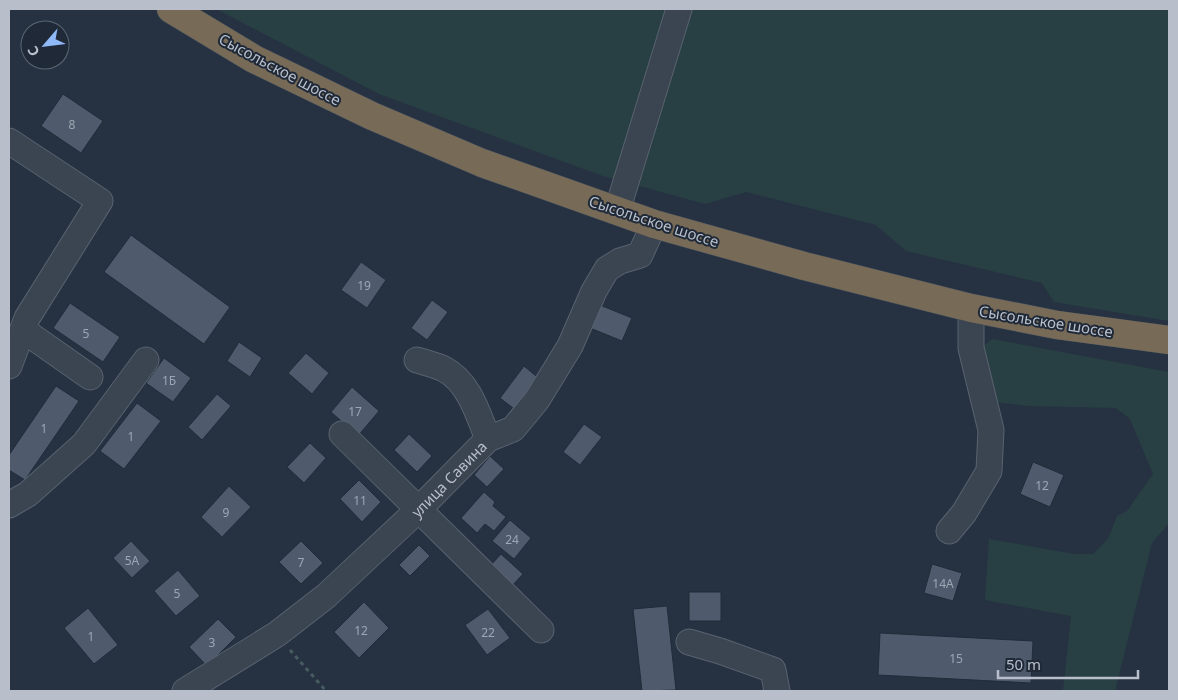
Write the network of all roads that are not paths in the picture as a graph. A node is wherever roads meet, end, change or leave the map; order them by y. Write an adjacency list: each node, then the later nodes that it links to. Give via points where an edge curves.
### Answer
1 (171, 9): 4 (highway, Сысольское шоссе, via 254,59 372,116 482,162)
2 (679, 9): 4 (street)
3 (9, 142): 7 (street, via 100,201)
4 (617, 211): 5 (highway, Сысольское шоссе)
5 (654, 224): 6 (highway, Сысольское шоссе); 14 (street, улица Савина, via 640,255 607,269 594,290 570,346 537,400 513,429)
6 (971, 308): 8 (highway, Сысольское шоссе, via 1057,325); 17 (street, via 971,348 991,430 989,471)
7 (20, 318): 11 (street); 12 (street)
8 (1169, 340)
9 (146, 360): 15 (street, via 84,444 28,494)
10 (417, 360): 14 (street, via 454,375 471,398)
11 (9, 366)
12 (90, 377)
13 (342, 434): 16 (street)
14 (488, 439): 16 (street, улица Савина)
15 (9, 505)
16 (419, 508): 18 (street); 21 (street, улица Савина, via 326,596 277,634)
17 (949, 531)
18 (541, 630)
19 (688, 642): 20 (street, via 720,651)
20 (775, 681)
21 (185, 691)

